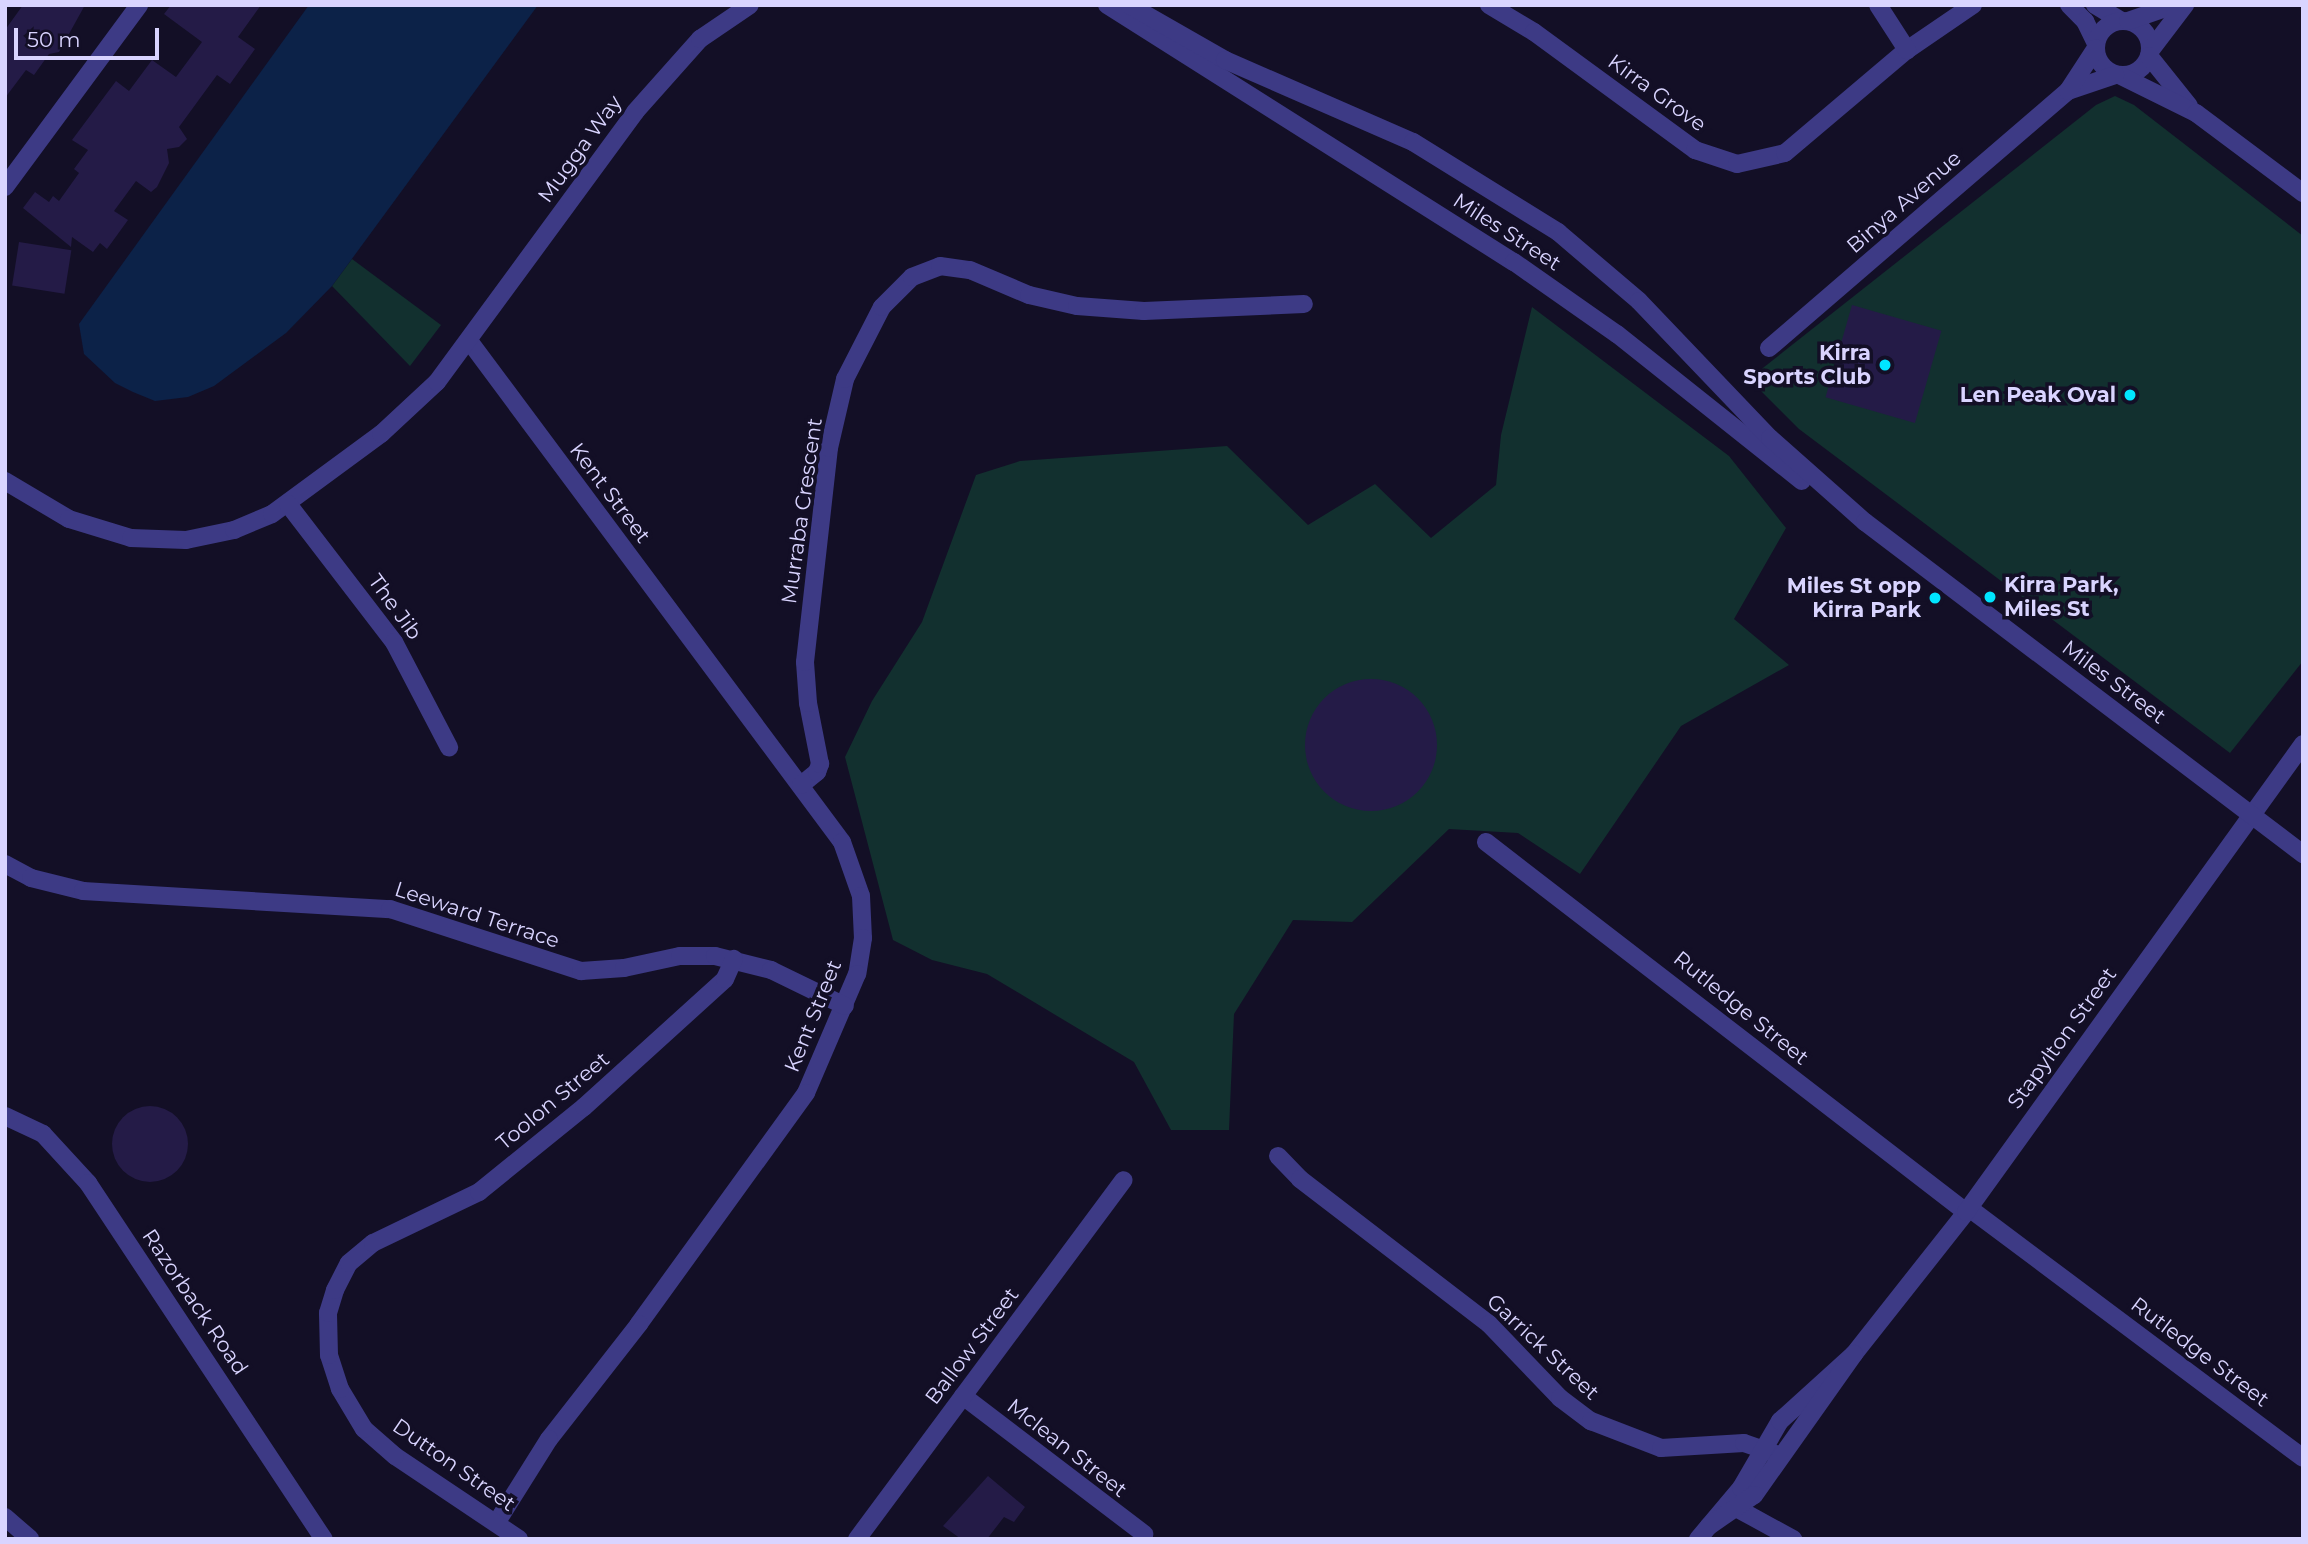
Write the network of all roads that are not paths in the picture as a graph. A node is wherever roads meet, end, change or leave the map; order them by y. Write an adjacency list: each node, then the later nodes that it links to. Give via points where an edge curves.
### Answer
1 (139, 5): 19 (street)
2 (750, 5): 22 (street, Mugga Way, via 693,46 635,111)
3 (1107, 5): 26 (street, Miles Street, via 1524,269 1617,334 1787,470)
4 (1129, 5): 26 (street, Miles Street, via 1225,60 1413,142 1558,232 1632,294 1770,438)
5 (1489, 5): 14 (street, Kirra Grove, via 1534,32 1695,150 1737,164 1785,153)
6 (1878, 5): 14 (street)
7 (1973, 5): 14 (street, Kirra Grove)
8 (2069, 5): 13 (street, via 2085,22)
9 (2095, 5): 12 (street)
10 (2174, 5): 12 (street)
11 (2185, 5): 15 (street)
12 (2125, 21): 13 (street, via 2106,27); 15 (street, via 2143,29)
13 (2096, 46): 16 (street, via 2101,65); 17 (street, Binya Avenue)
14 (1907, 50)
15 (2149, 54): 16 (street, via 2138,71); 18 (street)
16 (2118, 75): 17 (street, Binya Avenue); 18 (street)
17 (2068, 91): 23 (street, Binya Avenue)
18 (2196, 113): 20 (street)
19 (5, 187)
20 (2303, 193)
21 (1304, 304): 29 (street, Murraba Crescent, via 1144,311 1077,306 1029,295 970,270 940,266 912,277 882,307 845,379 829,448 805,662 807,703 820,764)
22 (470, 342): 25 (street, Mugga Way, via 403,415); 29 (street, Kent Street)
23 (1769, 348)
24 (5, 481): 25 (street, Mugga Way, via 69,519 113,534 155,540 187,540 234,530)
25 (288, 504): 28 (street, The Jib, via 394,642)
26 (1865, 522): 30 (street, Miles Street)
27 (2303, 744): 30 (street, Stapylton Street)
28 (449, 747)
29 (800, 785): 35 (street, Kent Street, via 842,842 861,896 862,947)
30 (2250, 814): 32 (street, Miles Street); 39 (street, Stapylton Street)
31 (1486, 842): 39 (street, Rutledge Street)
32 (2303, 854)
33 (5, 864): 34 (street, Leeward Terrace, via 31,878 83,891 390,909 581,971 680,956)
34 (734, 959): 35 (street, Leeward Terrace, via 771,970); 40 (street, Toolon Street, via 725,979 675,1028 479,1192)
35 (845, 1006): 49 (street, Kent Street, via 794,1112 549,1439)
36 (5, 1116): 54 (street, Razorback Road, via 43,1134 88,1183)
37 (1278, 1156): 43 (street, Garrick Street, via 1300,1180 1489,1324 1560,1398 1591,1421 1661,1448 1738,1443)
38 (1124, 1180): 42 (street, Ballow Street)
39 (1967, 1210): 41 (street, Stapylton Street); 45 (street, Rutledge Street)
40 (373, 1243): 49 (street, Dutton Street, via 349,1263 328,1313 329,1356 340,1389 364,1429 395,1456)
41 (1854, 1354): 43 (street, Stapylton Street, via 1782,1418); 44 (street, Stapylton Street)
42 (963, 1396): 51 (street, Mclean Street); 56 (street, Ballow Street)
43 (1763, 1449): 44 (street, Garrick Street); 46 (street, Stapylton Street)
44 (1781, 1456): 47 (street, Stapylton Street, via 1759,1489)
45 (2303, 1458)
46 (1747, 1478): 47 (street); 50 (street, Stapylton Street)
47 (1738, 1509): 50 (street, Stapylton Street); 52 (street)
48 (5, 1517): 53 (street)
49 (497, 1522): 55 (street, Dutton Street)
50 (1704, 1532)
51 (1144, 1534)
52 (1787, 1534)
53 (30, 1539)
54 (324, 1539)
55 (519, 1539)
56 (857, 1539)

